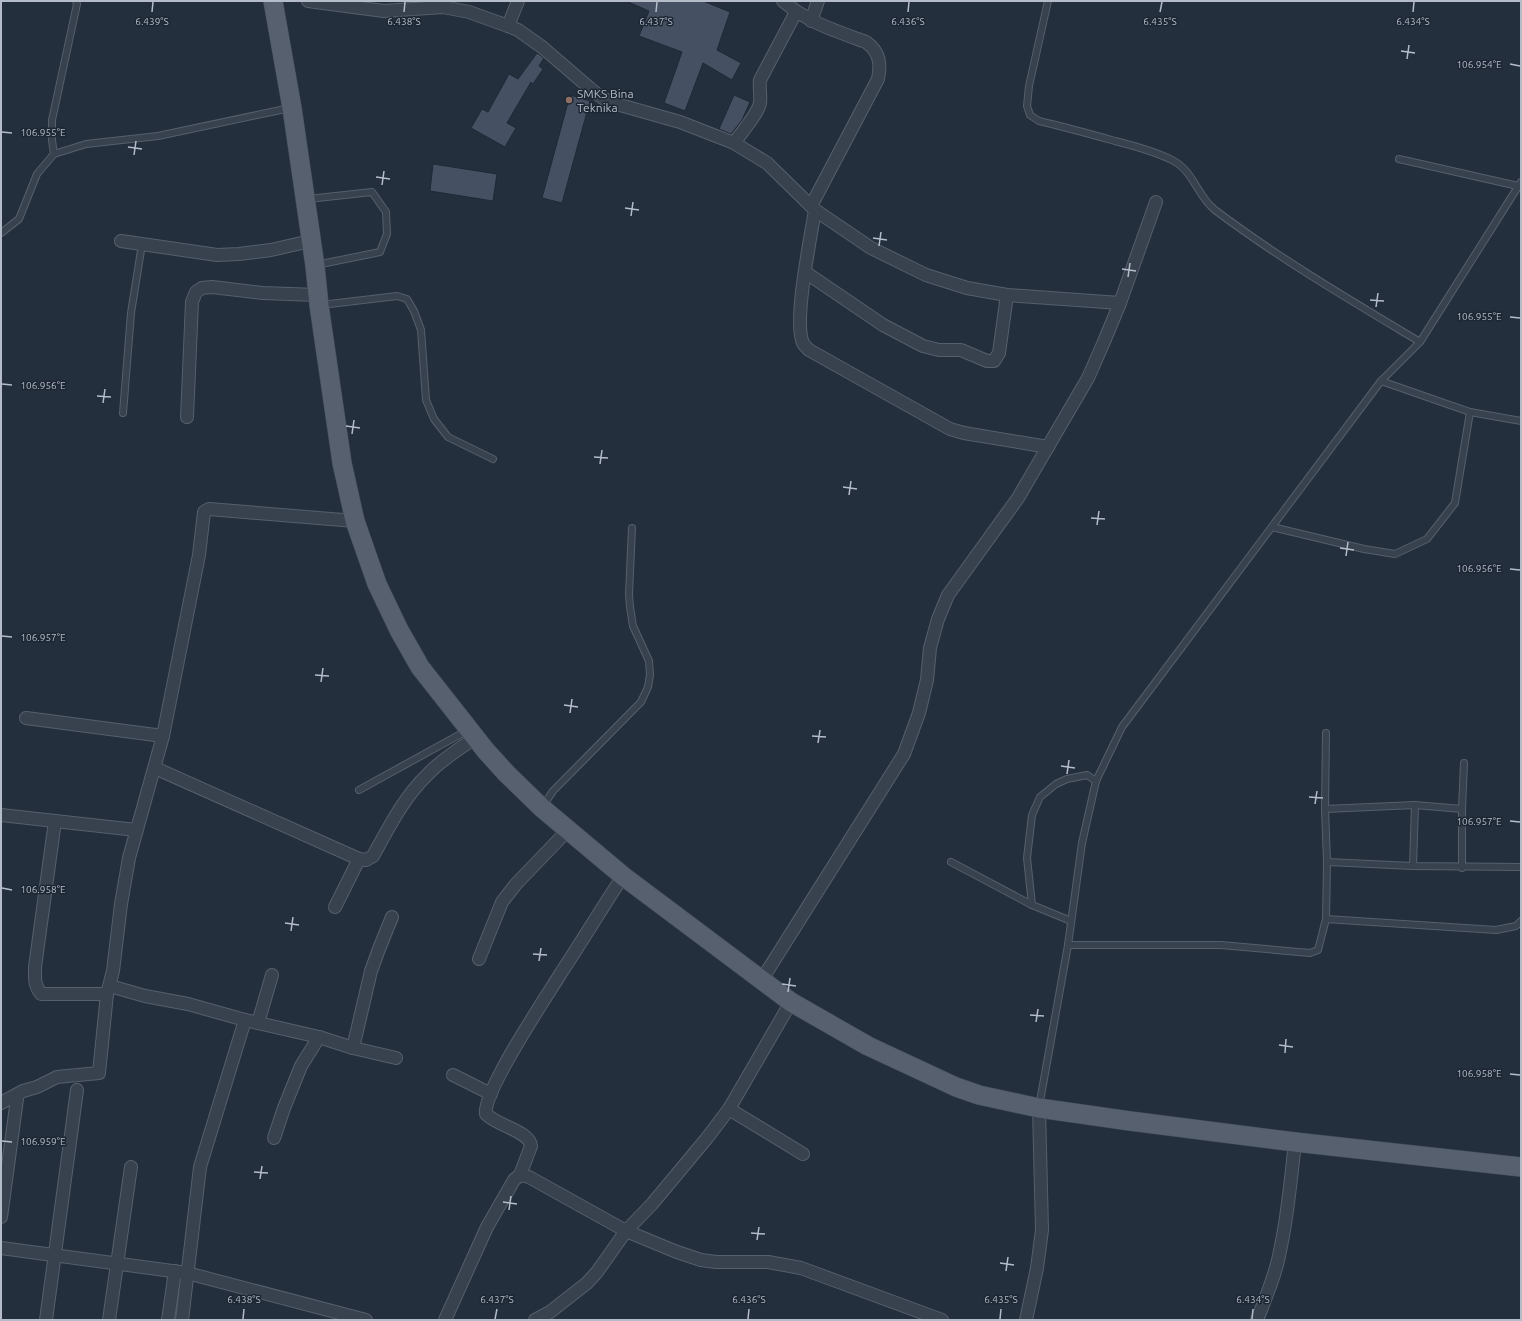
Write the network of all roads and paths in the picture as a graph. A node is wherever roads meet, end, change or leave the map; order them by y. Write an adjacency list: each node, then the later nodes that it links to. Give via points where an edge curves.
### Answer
1 (76, 1): 14 (lane, via 52,120)
2 (273, 1): 12 (main road)
3 (308, 1): 8 (street, via 384,11)
4 (518, 1): 11 (street)
5 (783, 1): 9 (street)
6 (818, 1): 10 (street)
7 (1048, 1): 29 (lane, via 1029,86 1027,106 1030,115 1039,121 1151,151 1173,160 1184,167 1208,205 1253,239 1314,279)
8 (444, 4): 11 (street)
9 (796, 12): 10 (street); 13 (street, via 760,80 760,103)
10 (811, 21): 19 (street, via 866,42 873,47 881,67 878,79)
11 (508, 26): 13 (street, via 542,47 604,99 680,122)
12 (292, 108): 14 (lane, via 158,136 86,144); 17 (main road)
13 (734, 143): 19 (street, via 767,163)
14 (54, 154): 20 (lane, via 37,174 19,219)
15 (1399, 159): 16 (lane)
16 (1519, 184): 29 (lane)
17 (306, 200): 22 (main road); 24 (lane, via 372,192 386,212 386,234 380,252)
18 (1156, 202): 28 (street)
19 (813, 208): 25 (street); 26 (street, via 871,248 926,275 967,288)
20 (1, 233)
21 (121, 241): 23 (street)
22 (310, 241): 23 (street, via 271,250 217,255); 24 (main road)
23 (142, 244): 32 (lane, via 131,313)
24 (315, 266): 27 (main road)
25 (805, 272): 26 (street, via 883,325 923,346 939,350 961,350 987,361 994,361 999,353); 35 (street, via 800,318 802,342 809,350 950,429)
26 (1007, 295): 28 (street)
27 (318, 300): 33 (street, via 212,287 202,288 196,292 192,302); 36 (lane, via 397,296 407,299 421,330 426,400 434,419 448,437); 37 (main road, via 342,463)
28 (1120, 303): 35 (street, via 1088,378)
29 (1420, 342): 30 (lane)
30 (1381, 381): 31 (lane); 38 (lane)
31 (1470, 412): 34 (lane); 38 (lane, via 1455,503 1427,539 1395,554)
32 (123, 413)
33 (187, 417)
34 (1521, 421)
35 (1048, 447): 72 (street, via 1018,498 948,595 930,648 920,713 904,754)
36 (493, 459)
37 (355, 520): 42 (main road, via 377,584 399,630 420,667); 43 (street, via 209,509 204,512 199,555)
38 (1272, 527): 46 (lane, via 1122,727)
39 (632, 528): 49 (lane, via 630,607 633,626 649,661 648,688 636,708 554,791)
40 (26, 718): 43 (street)
41 (1326, 732): 50 (lane)
42 (471, 734): 47 (lane); 49 (main road); 56 (street, via 414,789 373,856 366,860)
43 (163, 736): 45 (street)
44 (1464, 763): 51 (lane)
45 (155, 768): 54 (street); 56 (street)
46 (1096, 781): 63 (lane, via 1087,775 1067,779 1040,797 1032,815 1027,858); 68 (lane, via 1082,843)
47 (359, 790)
48 (1415, 805): 50 (lane); 51 (lane); 59 (lane)
49 (542, 808): 55 (main road)
50 (1325, 809): 58 (lane)
51 (1462, 809): 61 (lane)
52 (1, 815): 53 (street)
53 (56, 821): 54 (street); 73 (street, via 34,981 42,994)
54 (136, 830): 73 (street, via 129,858)
55 (568, 830): 62 (main road); 70 (street, via 502,902)
56 (359, 859): 64 (street)
57 (951, 862): 63 (lane)
58 (1327, 862): 59 (lane); 66 (lane)
59 (1413, 866): 61 (lane)
60 (1521, 867): 61 (lane)
61 (1462, 868)
62 (623, 876): 72 (main road); 82 (street, via 518,1040)
63 (1032, 905): 68 (lane)
64 (335, 907)
65 (392, 917): 78 (street, via 371,971)
66 (1326, 919): 67 (lane, via 1496,930 1516,926); 69 (lane, via 1318,950 1310,953 1221,945)
67 (1521, 920)
68 (1072, 921): 69 (lane)
69 (1068, 945): 85 (lane)
70 (479, 959)
71 (272, 975): 76 (street)
72 (762, 981): 74 (main road)
73 (108, 990): 75 (street, via 188,1004); 84 (street, via 99,1073 57,1077)
74 (791, 1002): 85 (main road, via 851,1037 935,1078 979,1095); 86 (street)
75 (245, 1020): 76 (street); 99 (street, via 200,1167)
76 (258, 1023): 77 (street)
77 (319, 1037): 78 (street); 87 (street, via 299,1072)
78 (353, 1048): 79 (street)
79 (396, 1058)
80 (453, 1075): 82 (street)
81 (77, 1090): 96 (street)
82 (491, 1094): 92 (street, via 486,1114 527,1137 531,1142)
83 (18, 1099): 93 (street)
84 (1, 1103)
85 (1039, 1108): 88 (main road); 108 (street, via 1042,1230 1038,1268)
86 (729, 1109): 89 (street); 94 (street)
87 (274, 1138)
88 (1295, 1142): 91 (main road); 109 (street, via 1276,1270)
89 (802, 1154)
90 (131, 1167): 97 (street)
91 (1521, 1167)
92 (520, 1174): 94 (street); 105 (street, via 487,1227)
93 (1, 1217)
94 (626, 1231): 106 (street, via 587,1283); 107 (street, via 701,1260 768,1262 801,1268)
95 (1, 1248): 96 (street)
96 (55, 1255): 97 (street); 100 (street)
97 (117, 1264): 98 (street); 101 (street)
98 (175, 1271): 99 (street); 102 (street)
99 (187, 1273): 103 (street); 104 (street)
100 (46, 1320)
101 (109, 1320)
102 (168, 1320)
103 (182, 1320)
104 (366, 1320)
105 (445, 1320)
106 (539, 1320)
107 (942, 1320)
108 (1026, 1320)
109 (1257, 1320)

